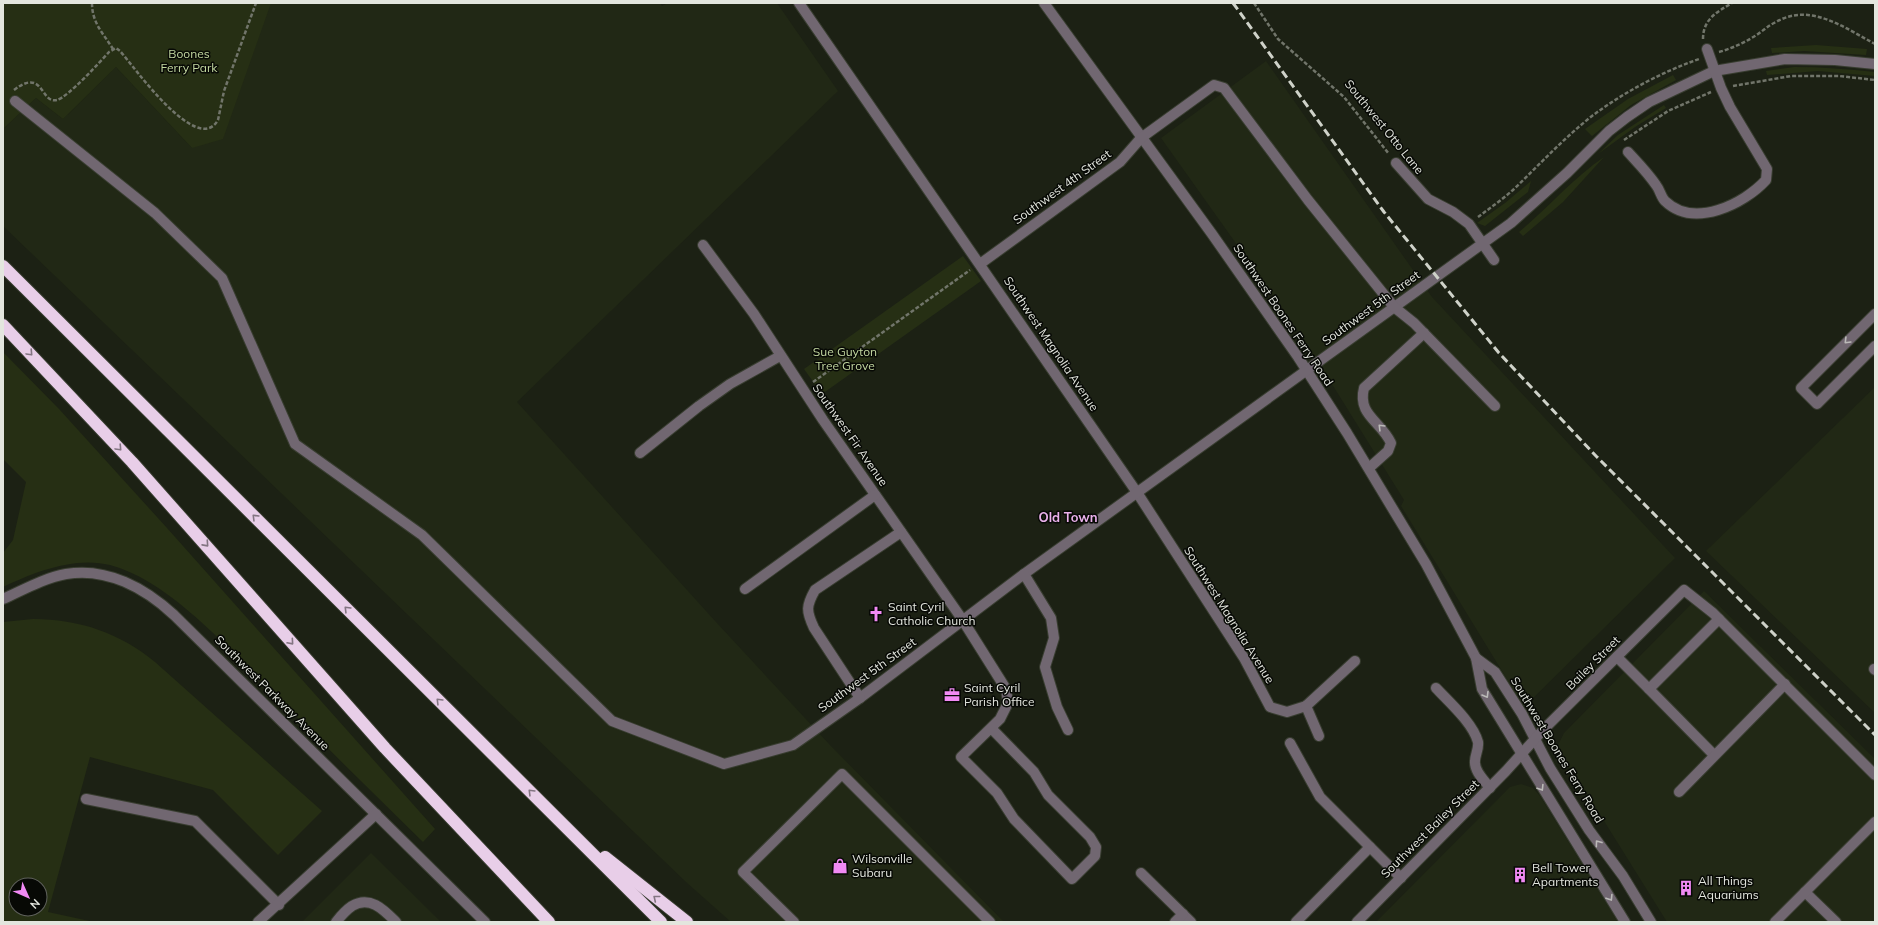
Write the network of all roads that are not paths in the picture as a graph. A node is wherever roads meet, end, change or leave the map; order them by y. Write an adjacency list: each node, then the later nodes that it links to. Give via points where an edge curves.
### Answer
1 (799, 3): 13 (street, Southwest Magnolia Avenue)
2 (1044, 3): 7 (street, Southwest Boones Ferry Road)
3 (1707, 49): 5 (street)
4 (1875, 64): 5 (street, Southwest 5th Street, via 1785,59)
5 (1714, 71): 8 (street, via 1730,107 1767,169 1766,180 1756,192 1717,211 1685,212 1664,200 1648,172); 10 (street, Southwest 5th Street, via 1649,102 1627,117 1511,223)
6 (13, 96): 39 (street, Southwest 5th Street, via 156,213 222,278 294,444 422,534 612,721 724,764 793,745)
7 (1141, 138): 13 (street, Southwest 4th Street, via 1120,162); 15 (street, Southwest 4th Street, via 1214,85 1224,88 1308,200); 21 (street, Southwest Boones Ferry Road, via 1212,234)
8 (1628, 152)
9 (1396, 163): 10 (street, Southwest Otto Lane, via 1428,199 1462,218)
10 (1483, 244): 12 (street, Southwest Otto Lane); 15 (street, Southwest 5th Street)
11 (703, 245): 20 (street, Southwest Fir Avenue, via 754,314)
12 (1494, 260)
13 (980, 264): 25 (street, Southwest Magnolia Avenue)
14 (3, 266): 53 (highway, one-way to 14)
15 (1394, 307): 18 (street); 21 (street, Southwest 5th Street)
16 (1875, 314): 19 (street, one-way to 19, via 1801,388 1817,404)
17 (3, 325): 65 (highway, one-way to 65, via 163,496 390,754)
18 (1424, 333): 22 (street); 24 (street, one-way to 18, via 1388,451 1391,443 1386,433 1365,410 1362,398 1364,388)
19 (1875, 346)
20 (780, 356): 23 (street, via 730,384); 26 (street, Southwest Fir Avenue)
21 (1307, 371): 24 (street, Southwest Boones Ferry Road); 25 (street, Southwest 5th Street)
22 (1495, 406)
23 (640, 453)
24 (1369, 468): 34 (street, Southwest Boones Ferry Road, via 1426,564)
25 (1138, 494): 28 (street, Southwest 5th Street); 40 (street, Southwest Magnolia Avenue, via 1244,658 1270,707 1287,712)
26 (875, 496): 27 (street, Southwest Fir Avenue); 29 (street)
27 (901, 532): 31 (street, Southwest Fir Avenue); 39 (street, via 815,590 807,604 808,616 814,628)
28 (1024, 574): 31 (street, Southwest 5th Street); 42 (street, via 1051,618 1054,638 1045,667 1057,708)
29 (745, 589)
30 (3, 600): 52 (street, Southwest Parkway Avenue, via 36,584 66,574 106,575 137,587 162,603)
31 (962, 619): 39 (street, Southwest 5th Street); 41 (street, Southwest Fir Avenue, via 1006,689 1008,703 1000,719)
32 (1719, 619): 33 (street, Bailey Street, via 1684,590); 36 (street); 38 (street)
33 (1617, 656): 38 (street); 44 (street, Bailey Street)
34 (1476, 658): 44 (street, Southwest Boones Ferry Road, via 1495,672); 46 (street, Southwest Boones Ferry Road, one-way to 46, via 1482,689)
35 (1355, 661): 40 (street)
36 (1785, 684): 47 (street); 48 (street)
37 (1436, 688): 49 (street, via 1464,719 1478,743 1476,771)
38 (1649, 689): 47 (street)
39 (860, 698)
40 (1306, 706): 43 (street)
41 (991, 728): 41 (street, Southwest Fir Avenue, via 961,757 997,793 1014,819 1072,879 1095,856 1096,847 1090,837 1048,795 1034,772)
42 (1068, 730)
43 (1319, 736)
44 (1535, 739): 46 (street, Bailey Street); 75 (street, Southwest Boones Ferry Road, one-way to 44, via 1589,830)
45 (1290, 743): 55 (street, via 1320,797)
46 (1521, 754): 49 (street, Southwest Bailey Street); 74 (street, Southwest Boones Ferry Road, one-way to 74)
47 (1714, 756): 50 (street)
48 (1875, 775)
49 (1490, 788): 57 (street, Southwest Bailey Street)
50 (1679, 792)
51 (86, 799): 59 (street, via 195,821)
52 (376, 814): 59 (street); 64 (street, Southwest Parkway Avenue)
53 (559, 820): 66 (highway); 67 (highway, one-way to 53)
54 (1875, 822): 58 (street)
55 (1370, 847): 57 (street); 72 (street)
56 (1141, 873): 60 (street)
57 (1401, 878): 73 (street, Southwest Bailey Street)
58 (1805, 892): 76 (street); 77 (street)
59 (279, 904): 61 (street)
60 (1183, 914): 70 (street); 71 (street)
61 (258, 922)
62 (336, 922): 63 (street, via 352,906 366,902 380,906)
63 (396, 922)
64 (485, 922)
65 (549, 922)
66 (661, 922)
67 (687, 922)
68 (794, 922): 69 (street, via 743,872 842,774)
69 (990, 922)
70 (1175, 922)
71 (1191, 922)
72 (1296, 922)
73 (1357, 922)
74 (1625, 922)
75 (1651, 922)
76 (1775, 922)
77 (1836, 922)

